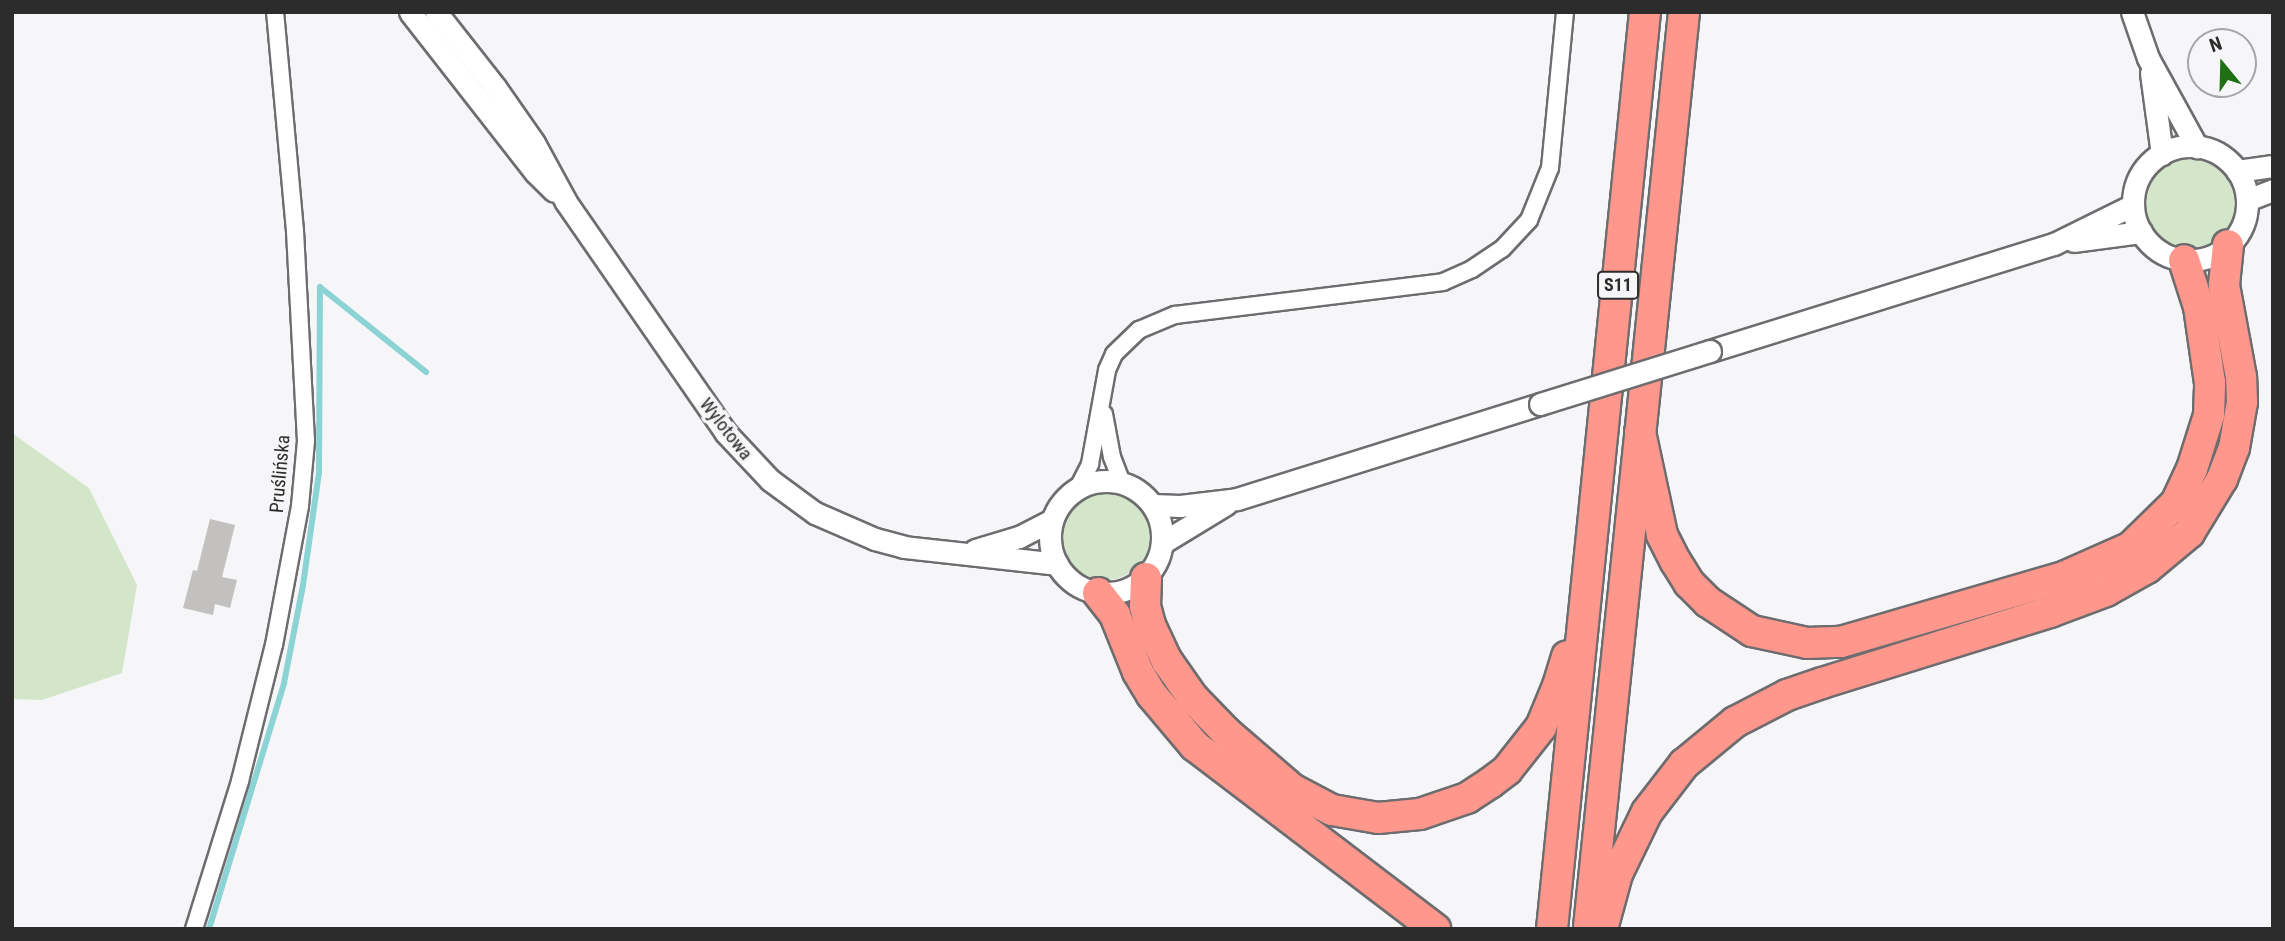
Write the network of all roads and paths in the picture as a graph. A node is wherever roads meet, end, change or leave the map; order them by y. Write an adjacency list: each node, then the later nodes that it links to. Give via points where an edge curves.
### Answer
1 (275, 12): 34 (street, Pruślińska, via 295,231 306,441 300,506 274,645 240,780)
2 (410, 12): 15 (street, Wylotowa, via 536,173)
3 (436, 12): 15 (street, Wylotowa, via 534,143)
4 (1565, 12): 21 (street, via 1547,177 1529,220 1502,249 1443,282 1161,320 1139,330 1114,354)
5 (1645, 12): 30 (highway, S11)
6 (1684, 12): 22 (highway, S11)
7 (2132, 12): 8 (street)
8 (2148, 58): 9 (street); 10 (street)
9 (2197, 147): 10 (street); 12 (street, via 2223,157)
10 (2162, 154): 16 (street, via 2143,172)
11 (2273, 166): 12 (street)
12 (2237, 171): 14 (street)
13 (2273, 190): 14 (street)
14 (2247, 200): 19 (street, via 2246,219)
15 (566, 202): 29 (street, Wylotowa, via 724,432 770,480 844,528 904,547)
16 (2133, 205): 17 (street); 18 (street)
17 (2141, 232): 18 (street); 20 (street, via 2159,251)
18 (2054, 244): 25 (street, bridge)
19 (2228, 245): 20 (street, via 2210,257); 38 (highway, via 2224,285 2242,402 2234,448 2222,479 2189,533 2147,568 2106,591 1787,695 1735,722 1684,764 1647,812 1617,874)
20 (2184, 260): 22 (highway, via 2199,307 2210,383 2209,415 2192,469 2176,503 2131,547 2066,576 1841,642 1807,643 1752,631 1708,602 1676,562 1662,535)
21 (1102, 405): 23 (street); 24 (street, via 1090,464)
22 (1640, 432): 37 (highway, S11)
23 (1122, 483): 24 (street, via 1098,481); 26 (street)
24 (1078, 488): 27 (street, via 1062,502)
25 (1237, 499): 26 (street); 28 (street)
26 (1153, 505): 28 (street)
27 (1052, 520): 29 (street, Wylotowa, via 1019,537); 31 (street, via 1050,541)
28 (1163, 543): 32 (street)
29 (963, 553): 31 (street, Wylotowa)
30 (1591, 557): 32 (highway, via 1558,686 1541,727 1526,748 1507,770 1466,798 1400,817 1332,810 1311,800 1226,732 1192,698 1167,661 1145,606); 36 (highway, S11)
31 (1057, 564): 33 (street, via 1075,585)
32 (1146, 578): 33 (street, via 1124,591)
33 (1098, 593): 35 (highway, via 1115,615 1148,689 1195,746)
34 (194, 929)
35 (1435, 929)
36 (1552, 929)
37 (1589, 929)
38 (1602, 929)

